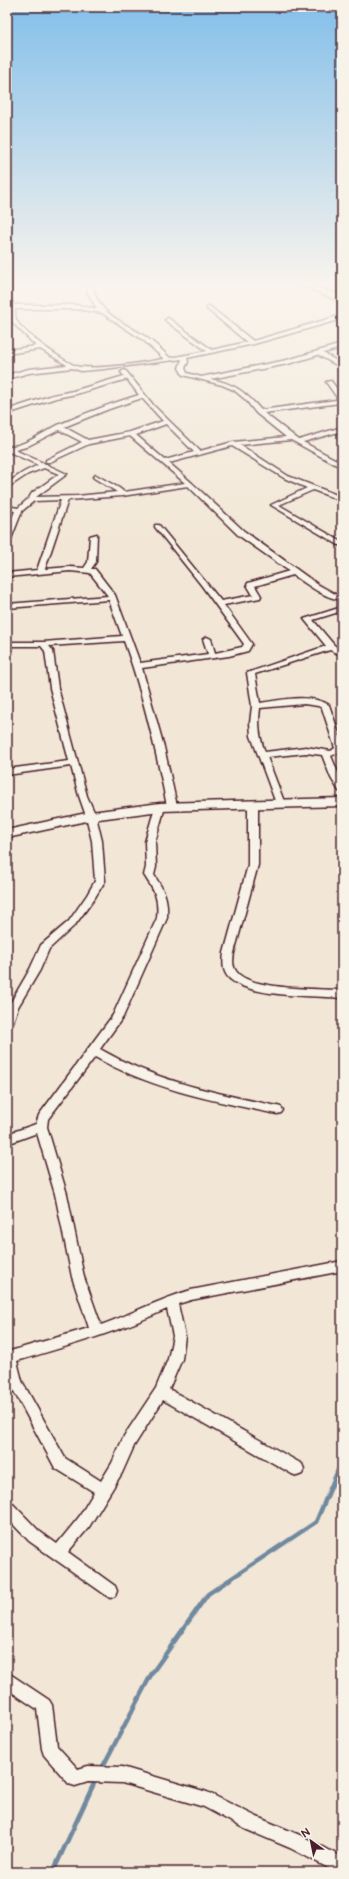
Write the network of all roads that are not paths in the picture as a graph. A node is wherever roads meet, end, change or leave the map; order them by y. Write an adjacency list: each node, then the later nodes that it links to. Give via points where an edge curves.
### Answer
1 (40, 370): 5 (street)
2 (122, 370): 6 (street)
3 (182, 370): 7 (street, via 186,374)
4 (248, 370): 7 (street)
5 (7, 377)
6 (128, 377): 9 (street); 11 (street, via 16,406)
7 (200, 379): 12 (street, via 234,388)
8 (328, 382): 10 (street)
9 (143, 396): 13 (street); 14 (street)
10 (341, 398): 12 (street, via 338,402)
11 (7, 412)
12 (258, 412): 17 (street)
13 (167, 422): 16 (street); 22 (street)
14 (59, 427): 18 (street); 21 (street, via 24,446)
15 (342, 429): 19 (street)
16 (130, 434): 18 (street); 24 (street)
17 (292, 438): 19 (street); 20 (street)
18 (87, 442): 25 (street)
19 (298, 442): 26 (street)
20 (233, 444): 22 (street); 31 (street, via 274,471)
21 (7, 449): 25 (street)
22 (198, 452): 24 (street)
23 (342, 461): 26 (street)
24 (164, 462): 29 (street)
25 (45, 463): 30 (street); 34 (street, via 64,474 34,494)
26 (335, 463): 27 (street)
27 (342, 466)
28 (96, 478): 32 (street)
29 (190, 484): 32 (street); 44 (street, via 241,533)
30 (7, 486)
31 (312, 488): 35 (street); 41 (street, via 274,505)
32 (122, 494): 33 (street)
33 (65, 498): 34 (street); 42 (street)
34 (32, 499): 37 (street)
35 (342, 499)
36 (7, 508): 37 (street)
37 (18, 510): 40 (street)
38 (157, 526): 48 (street)
39 (94, 536): 43 (street, via 92,562)
40 (7, 539)
41 (342, 545)
42 (41, 570): 43 (street); 45 (street)
43 (86, 570): 46 (street, via 92,571)
44 (294, 572): 47 (street, via 324,592); 48 (street, via 251,585 257,596)
45 (7, 574)
46 (112, 598): 49 (street); 51 (street)
47 (342, 598)
48 (219, 604): 57 (street, via 248,644 239,652)
49 (7, 606)
50 (342, 609): 55 (street, via 308,619)
51 (127, 638): 54 (street); 58 (street)
52 (207, 639): 57 (street)
53 (7, 644): 54 (street)
54 (43, 644): 62 (street, via 49,651 54,688)
55 (331, 646): 56 (street); 59 (street, via 253,670 251,673)
56 (342, 654)
57 (212, 656): 58 (street)
58 (137, 666): 68 (street, via 160,747)
59 (256, 706): 60 (street, via 310,701 324,704 340,749); 61 (street, via 255,736)
60 (326, 754): 61 (street, via 306,750); 64 (street, via 334,778)
61 (262, 755): 66 (street)
62 (74, 763): 63 (street); 69 (street)
63 (7, 772)
64 (342, 789)
65 (342, 802): 66 (main road)
66 (280, 804): 67 (main road)
67 (253, 805): 68 (main road); 71 (street, via 253,865 229,953 228,966 241,981 256,986)
68 (166, 807): 69 (main road); 73 (street, via 150,842 149,875 161,894 162,918 118,1017)
69 (91, 816): 70 (main road); 72 (street, via 97,841 100,881 92,898 72,923 45,947)
70 (7, 834)
71 (342, 994)
72 (8, 1022)
73 (92, 1050): 74 (street, via 121,1067 158,1082 196,1093); 75 (street, via 43,1118)
74 (277, 1110)
75 (41, 1127): 76 (street); 79 (street, via 60,1194 78,1277)
76 (7, 1139)
77 (342, 1266): 78 (street)
78 (171, 1301): 79 (street); 81 (street, via 179,1336 175,1359)
79 (97, 1332): 80 (street)
80 (8, 1358): 83 (street, via 16,1382 60,1463)
81 (161, 1392): 82 (street); 83 (street, via 129,1441)
82 (297, 1469)
83 (104, 1490): 85 (street, via 84,1522)
84 (7, 1508): 85 (street, via 34,1536)
85 (58, 1553): 86 (street)
86 (110, 1591)
87 (7, 1680): 88 (street, via 44,1705 50,1749 75,1778 88,1774 122,1775 207,1800)
88 (342, 1866)

